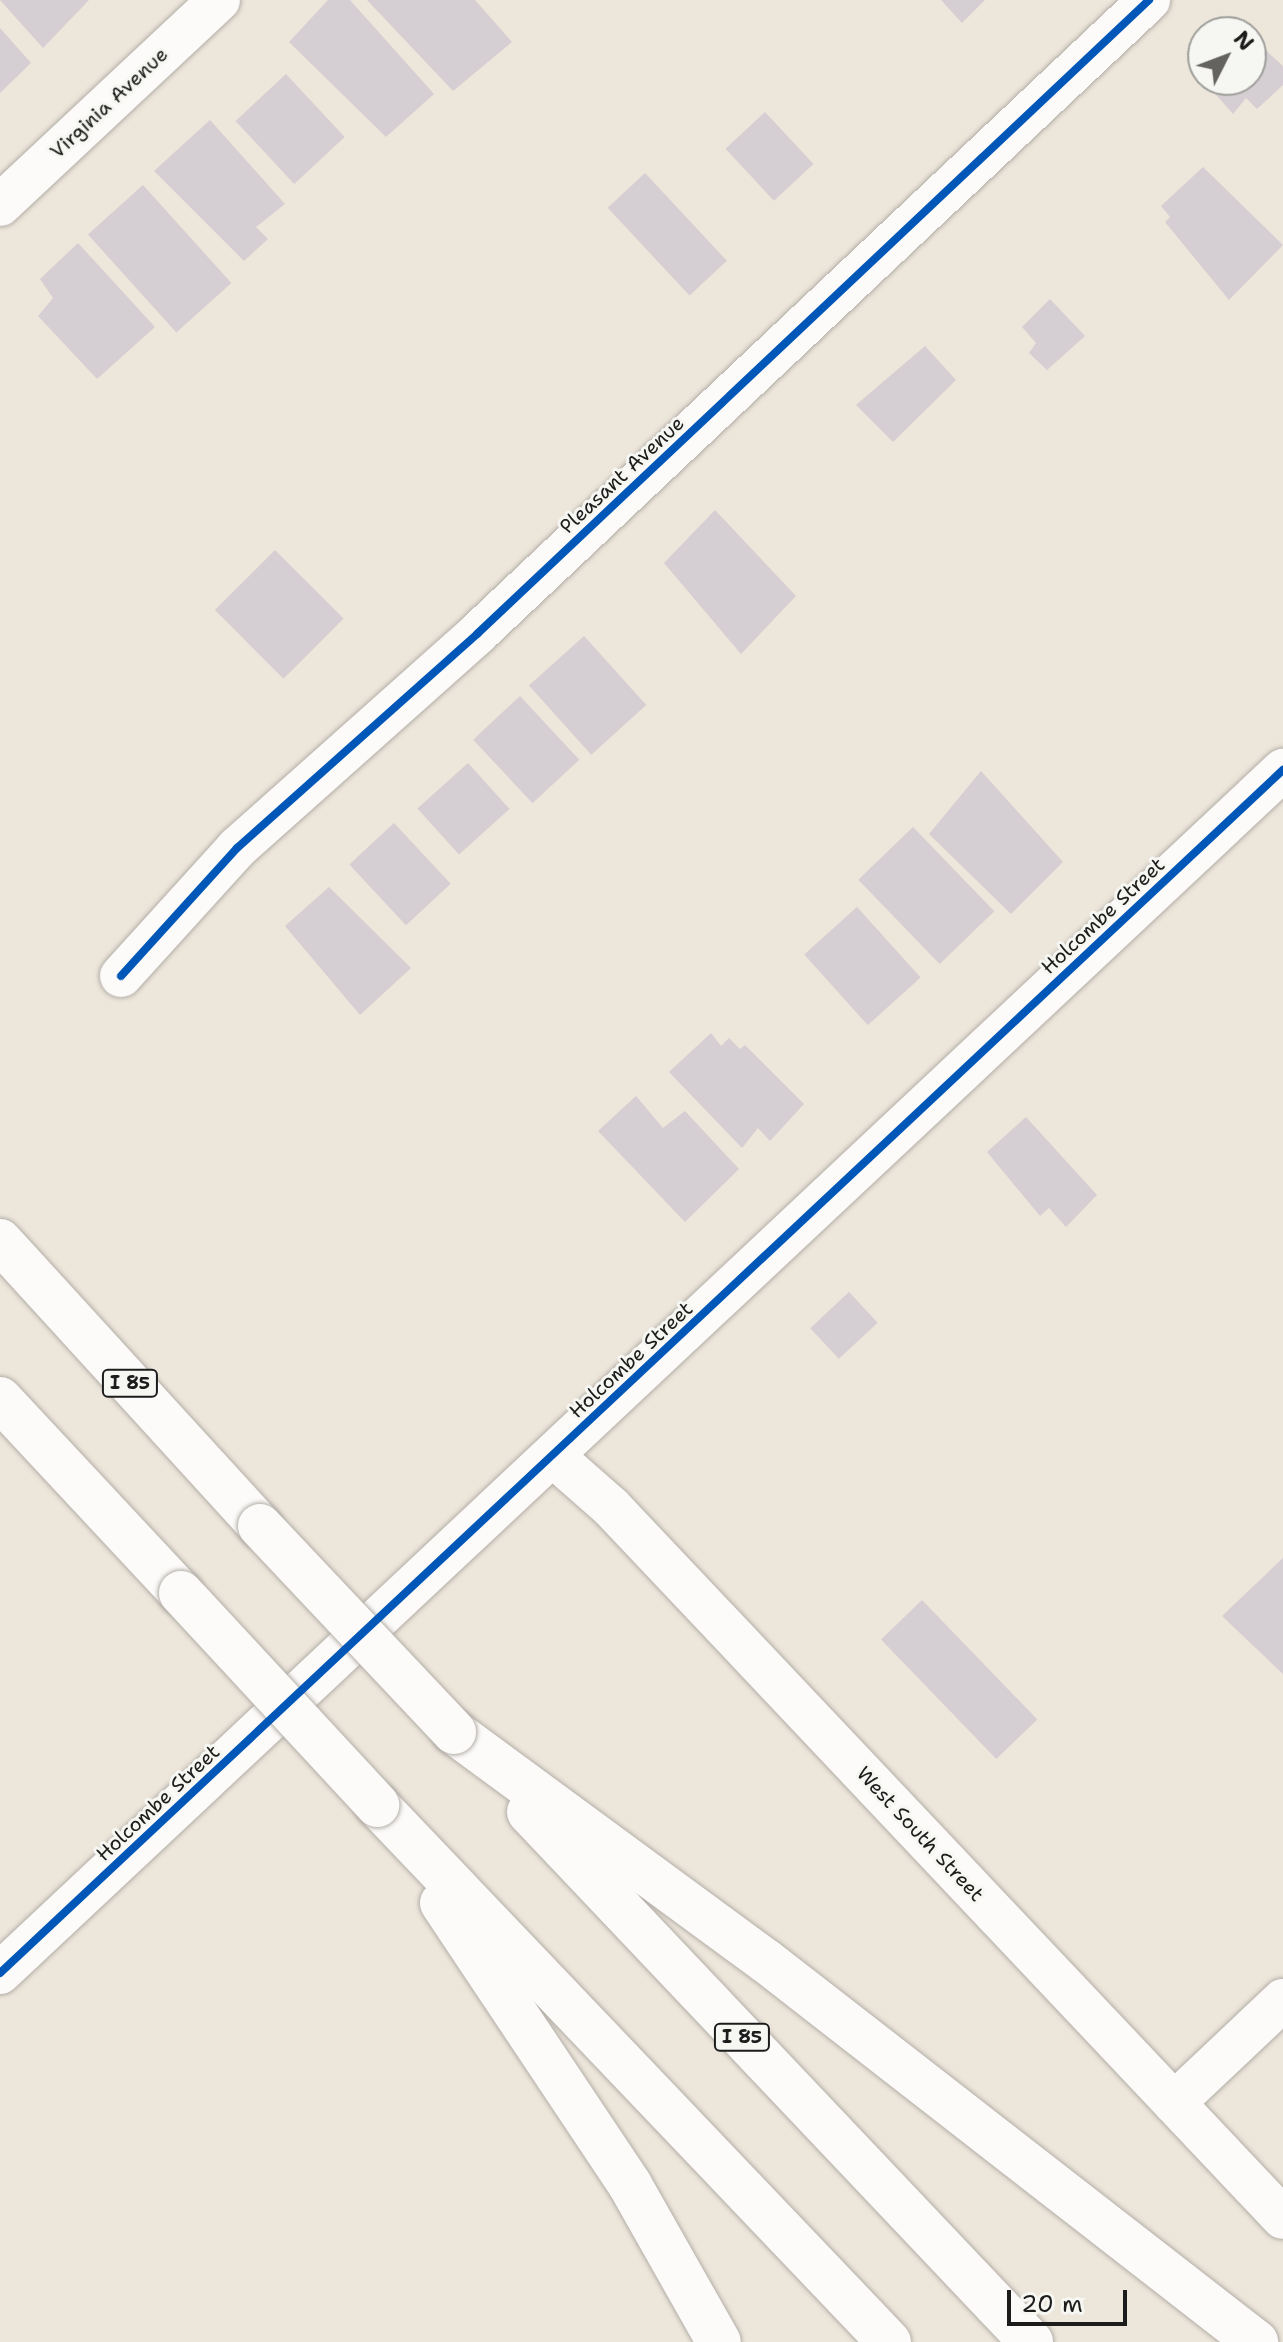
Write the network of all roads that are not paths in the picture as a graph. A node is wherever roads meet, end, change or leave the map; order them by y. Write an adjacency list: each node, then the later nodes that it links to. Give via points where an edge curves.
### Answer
1 (219, 0): 3 (street, Virginia Avenue)
2 (1149, 0): 5 (street, Pleasant Avenue, via 477,634 237,848)
3 (0, 205)
4 (1283, 770): 8 (street, Holcombe Street)
5 (121, 976)
6 (0, 1241): 9 (highway, I 85, bridge)
7 (0, 1399): 10 (highway, bridge)
8 (553, 1456): 11 (street, Holcombe Street); 13 (street, West South Street, via 611,1507)
9 (454, 1732): 17 (highway, I 85); 18 (highway, via 766,1961)
10 (377, 1805): 15 (highway, via 630,2185); 16 (highway)
11 (0, 1973)
12 (1283, 2000): 13 (street)
13 (1174, 2103): 14 (street, West South Street)
14 (1283, 2218)
15 (719, 2342)
16 (889, 2342)
17 (1031, 2342)
18 (1256, 2342)

